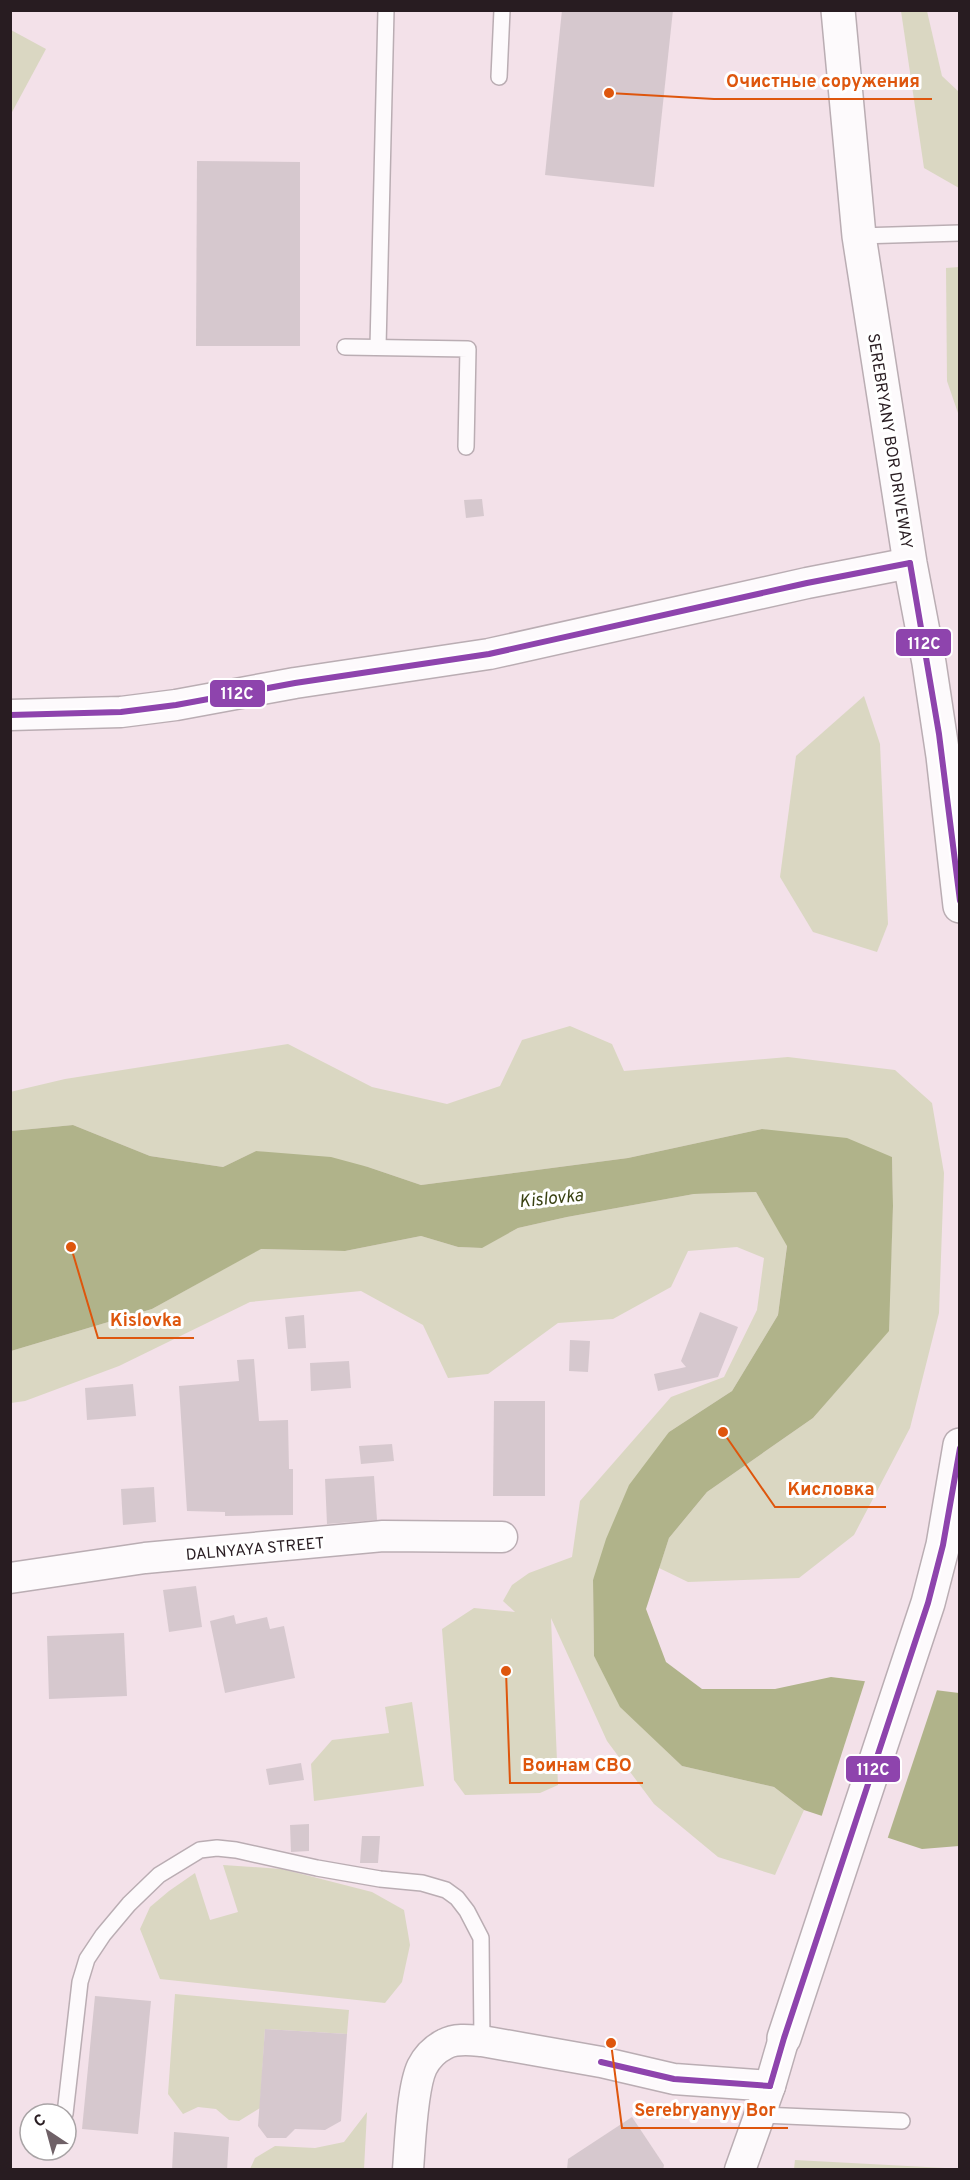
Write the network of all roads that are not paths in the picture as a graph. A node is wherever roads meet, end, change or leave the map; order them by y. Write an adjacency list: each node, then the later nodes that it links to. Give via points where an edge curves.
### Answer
1 (386, 10): 8 (lane)
2 (502, 10): 4 (lane)
3 (838, 10): 6 (street, SEREBRYANY BOR DRIVEWAY)
4 (499, 77)
5 (960, 233): 6 (lane)
6 (859, 236): 10 (street, SEREBRYANY BOR DRIVEWAY)
7 (345, 347): 8 (lane)
8 (378, 347): 9 (lane, via 468,349)
9 (466, 447)
10 (910, 563): 11 (street, via 489,654 154,708); 12 (street, SEREBRYANY BOR DRIVEWAY, via 943,756)
11 (10, 715)
12 (960, 906)
13 (960, 1445): 16 (street, via 943,1545 928,1603)
14 (502, 1537): 15 (street, DALNYAYA STREET, via 383,1536 145,1557)
15 (10, 1578)
16 (784, 2038): 18 (street)
17 (482, 2041): 18 (street, via 674,2079); 19 (lane, via 481,1938 467,1911 446,1890 236,1850 200,1850 159,1875 129,1904 87,1959 80,1982); 22 (street, via 463,2039 447,2043 432,2052 422,2068)
18 (771, 2086): 20 (street)
19 (66, 2102)
20 (761, 2115): 21 (lane); 23 (street)
21 (902, 2121)
22 (408, 2169)
23 (740, 2169)

